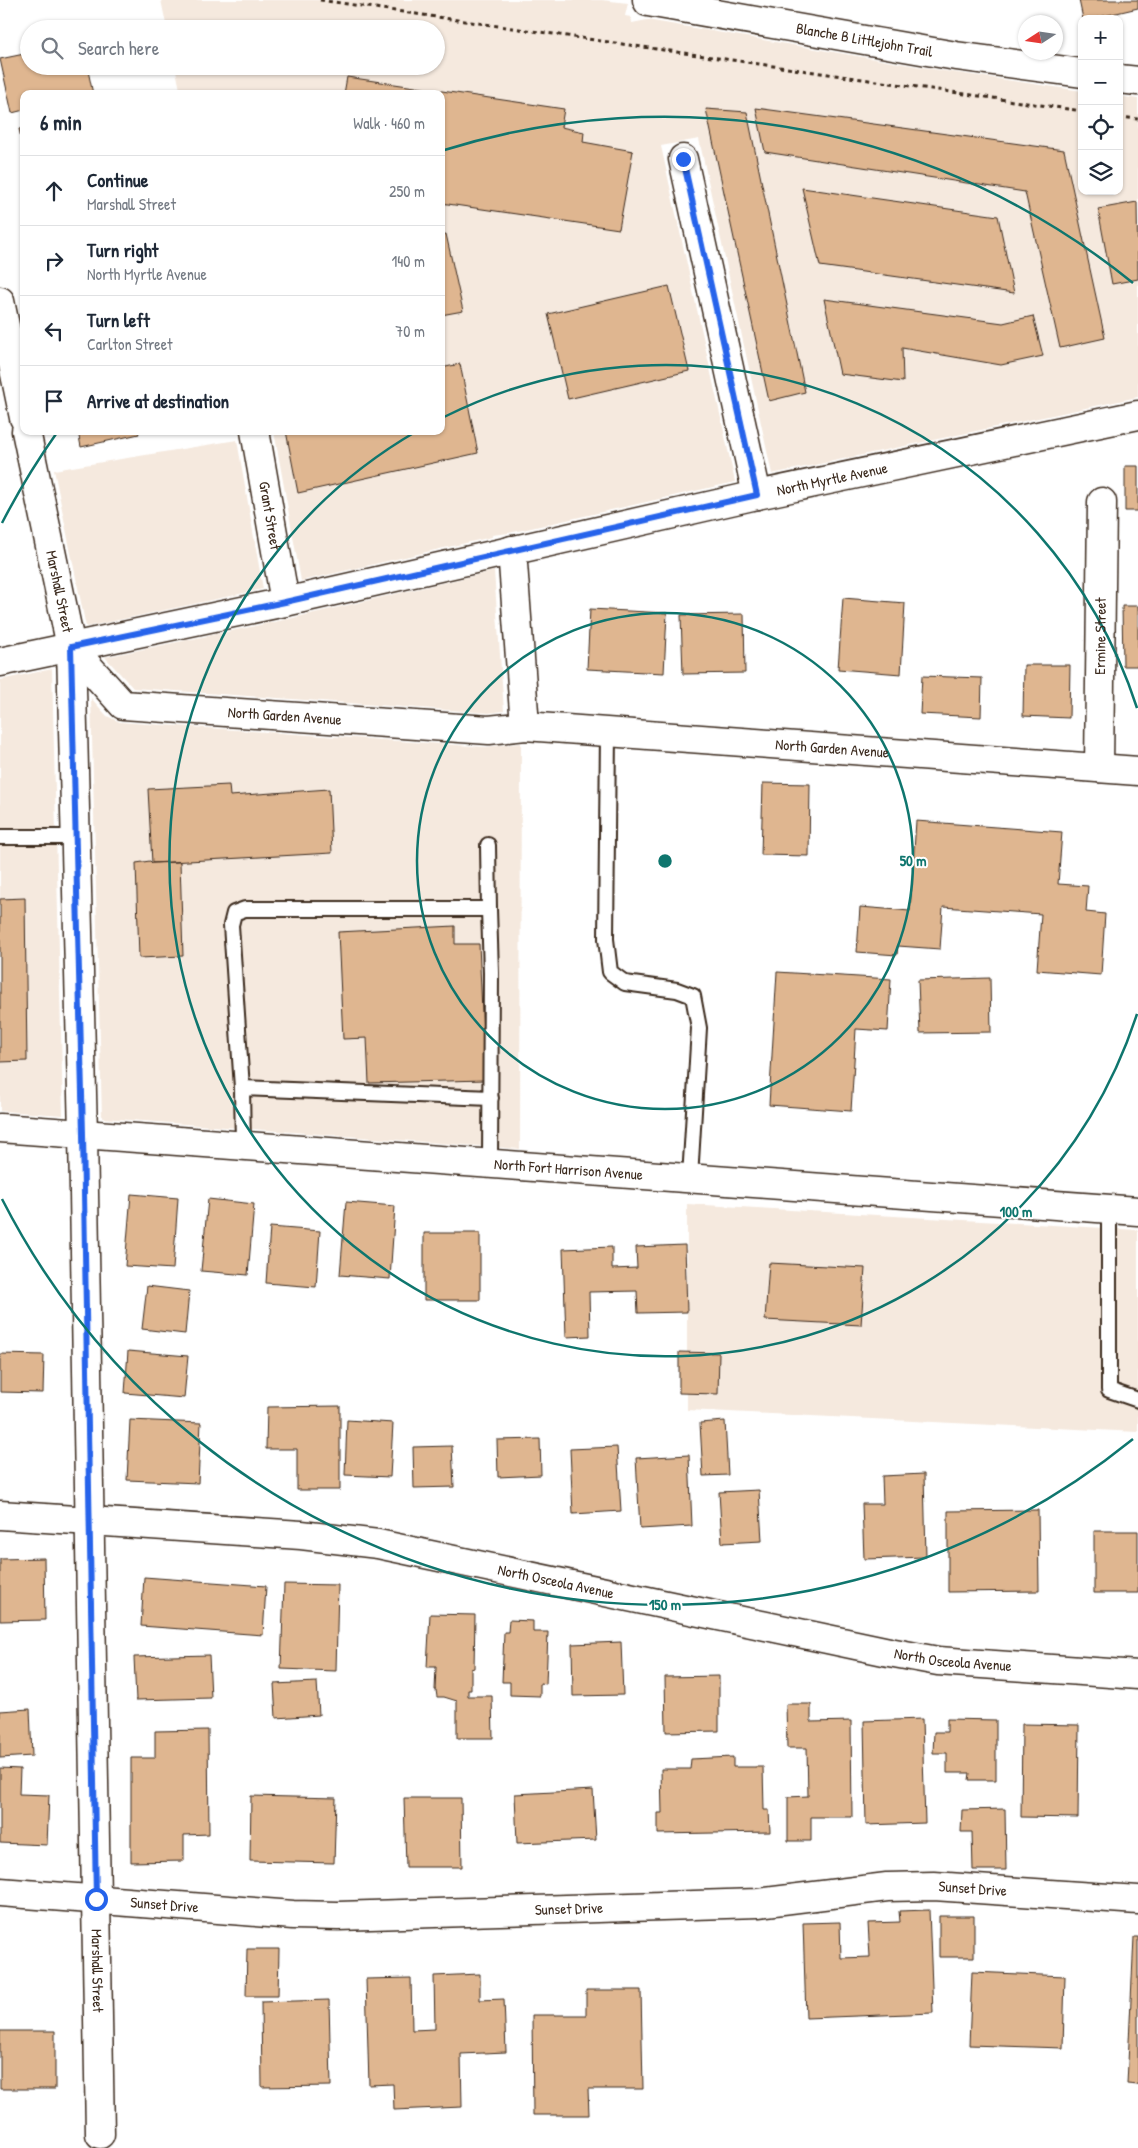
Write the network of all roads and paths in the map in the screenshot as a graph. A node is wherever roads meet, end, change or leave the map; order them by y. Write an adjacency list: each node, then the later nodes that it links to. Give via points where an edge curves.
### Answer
1 (320, 0): 6 (path)
2 (648, 1): 3 (street, Blanche B Littlejohn Trail, via 956,56)
3 (1078, 72)
4 (1123, 79): 5 (street)
5 (1138, 81)
6 (1078, 110)
7 (1123, 117): 8 (path)
8 (1138, 119)
9 (683, 159): 15 (street)
10 (0, 303): 11 (street)
11 (20, 399)
12 (1138, 415): 15 (street, North Myrtle Avenue)
13 (27, 435): 19 (street, Marshall Street)
14 (255, 435): 18 (street, Grant Street)
15 (757, 495): 17 (street, North Myrtle Avenue)
16 (1102, 502): 23 (street, Ermine Street)
17 (512, 550): 18 (street, North Myrtle Avenue); 21 (street)
18 (285, 602): 19 (street, North Myrtle Avenue)
19 (71, 647): 20 (street, North Myrtle Avenue); 21 (street, North Garden Avenue, via 123,705 489,730); 26 (street, Marshall Street)
20 (0, 662)
21 (525, 726): 22 (street, North Garden Avenue)
22 (608, 732): 23 (street, North Garden Avenue); 35 (lane, via 606,939 610,972 625,983 677,990 693,996 699,1028)
23 (1099, 768): 24 (street, North Garden Avenue)
24 (1138, 771)
25 (0, 837): 26 (lane)
26 (75, 837): 32 (street, Marshall Street)
27 (488, 845): 28 (lane)
28 (489, 909): 29 (lane, via 245,909 234,913 231,925); 30 (lane)
29 (242, 1088): 30 (lane); 33 (lane)
30 (491, 1098): 34 (lane)
31 (0, 1128): 32 (street, North Fort Harrison Avenue)
32 (83, 1134): 33 (street, North Fort Harrison Avenue); 40 (street, Marshall Street)
33 (243, 1146): 34 (street, North Fort Harrison Avenue)
34 (490, 1164): 35 (street, North Fort Harrison Avenue)
35 (690, 1178): 36 (street, North Fort Harrison Avenue)
36 (1109, 1208): 37 (street, North Fort Harrison Avenue); 38 (lane, via 1109,1390)
37 (1138, 1211)
38 (1138, 1400)
39 (0, 1515): 40 (street, North Osceola Avenue)
40 (89, 1522): 41 (street, North Osceola Avenue, via 301,1535 378,1544 889,1652 938,1660); 43 (street, Marshall Street)
41 (1138, 1675)
42 (0, 1892): 43 (street, Sunset Drive)
43 (96, 1899): 44 (street, Sunset Drive, via 338,1916 758,1903 896,1887 934,1886); 45 (street, Marshall Street)
44 (1138, 1900)
45 (100, 2134)

